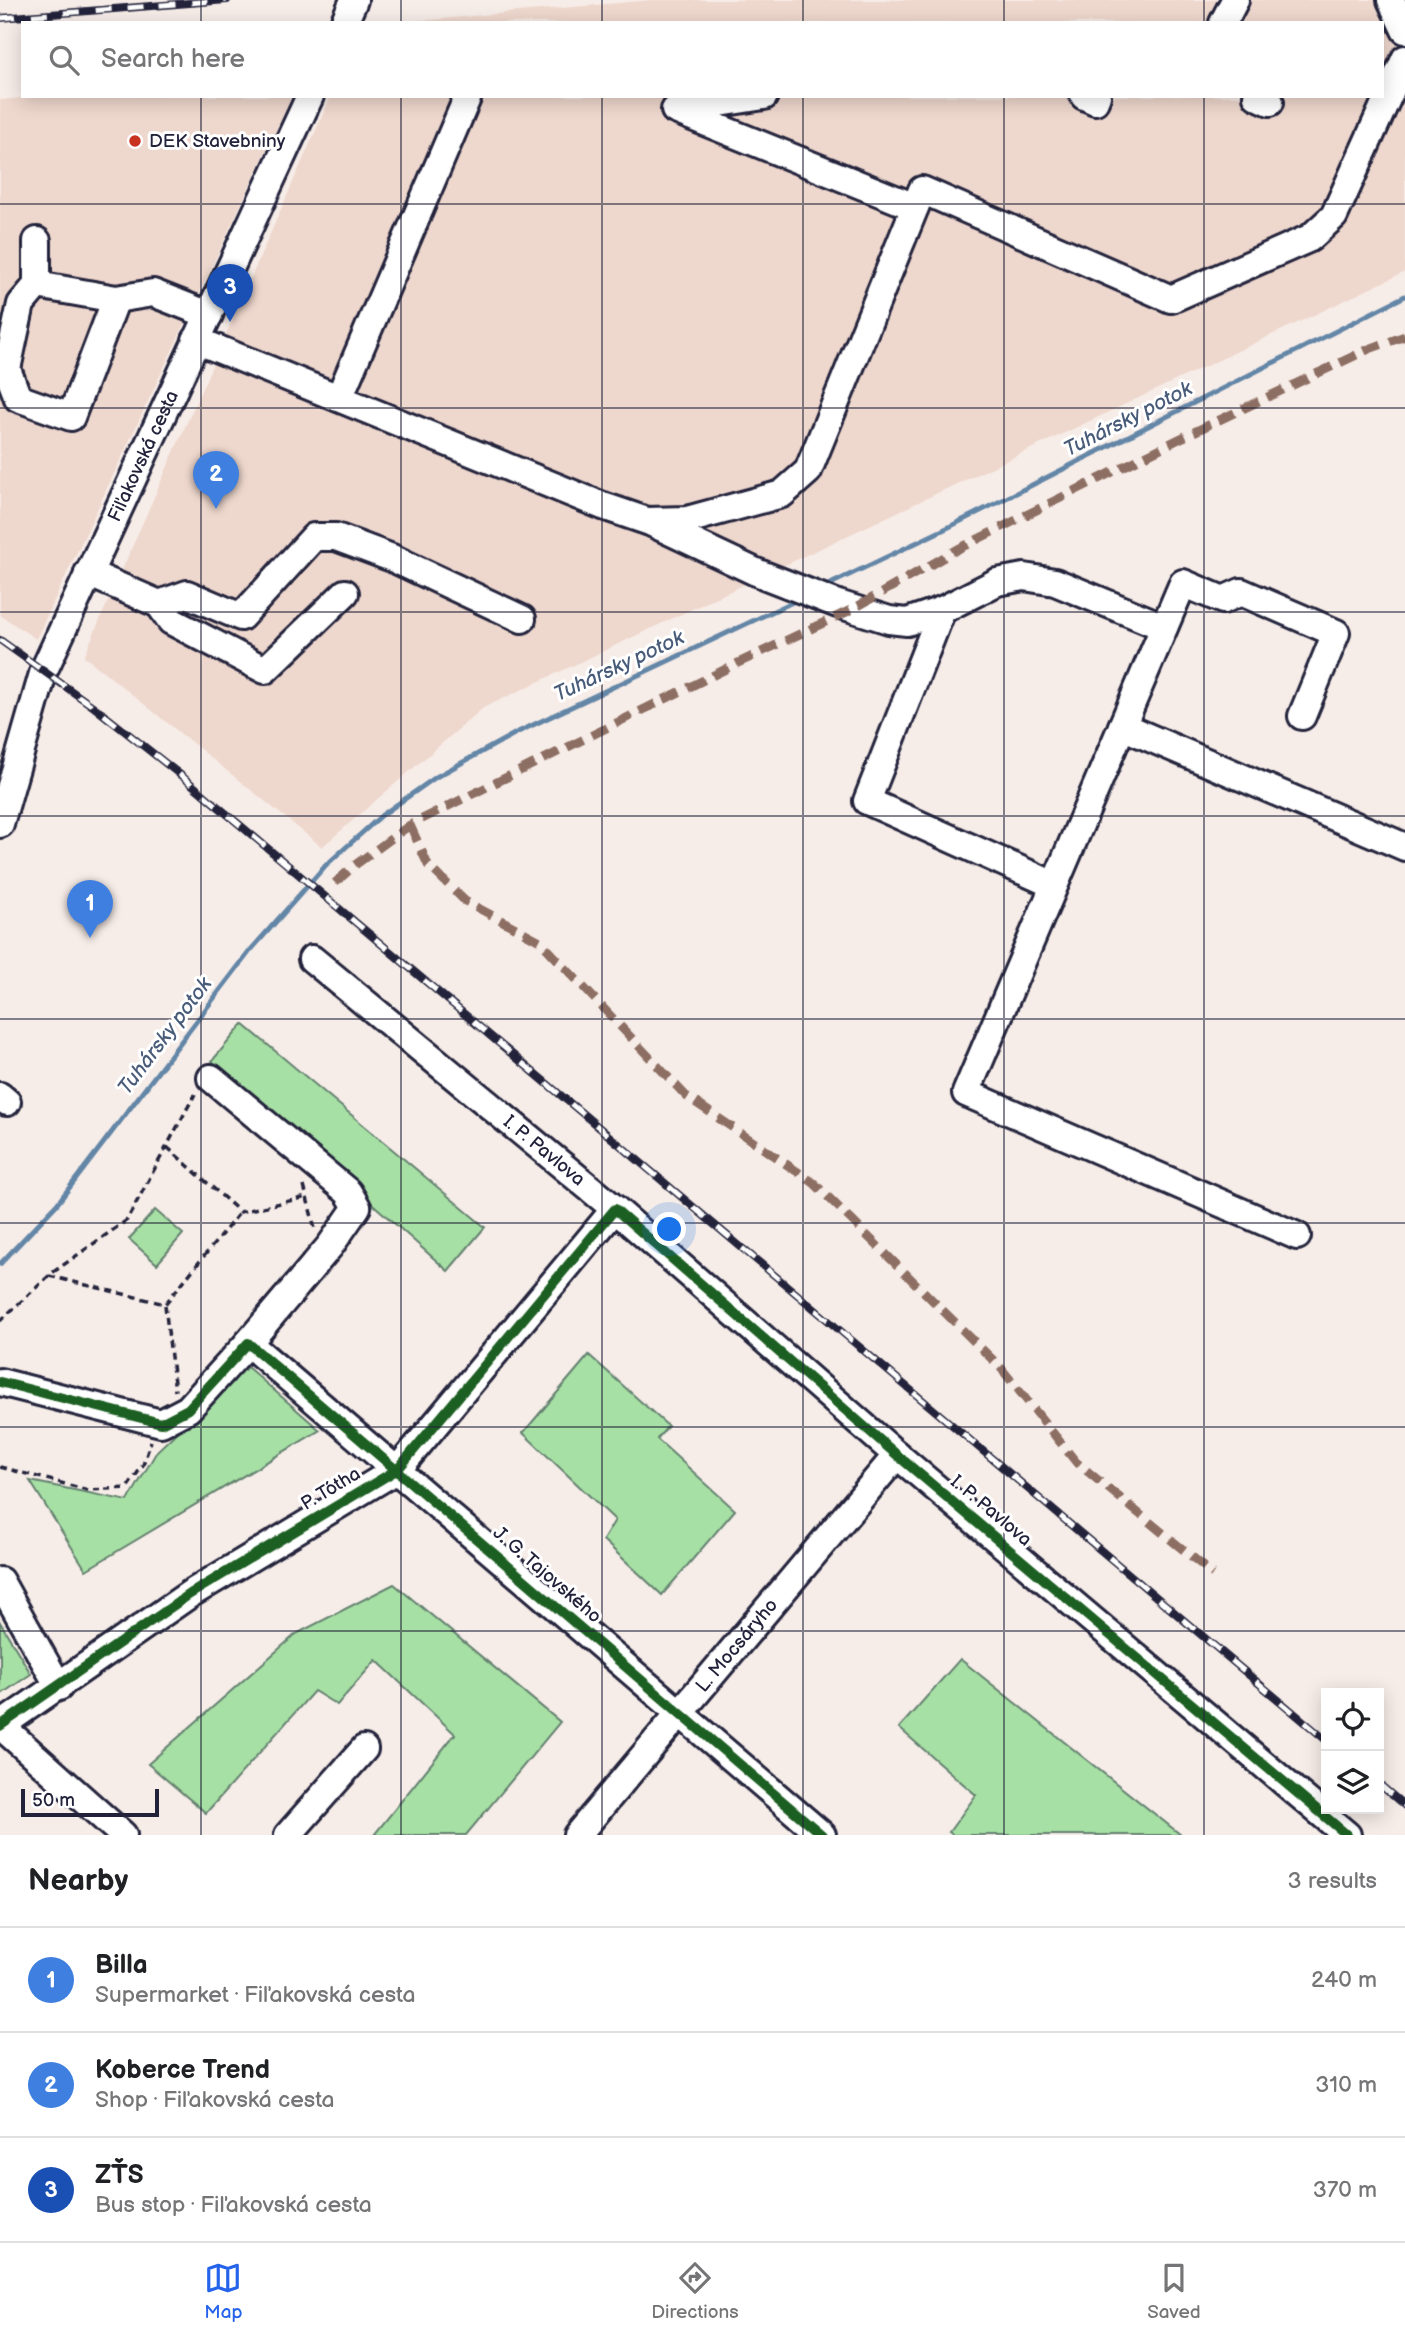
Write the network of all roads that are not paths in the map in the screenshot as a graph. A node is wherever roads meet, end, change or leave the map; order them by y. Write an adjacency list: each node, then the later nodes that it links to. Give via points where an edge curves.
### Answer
1 (354, 0): 4 (street)
2 (1235, 0): 5 (street)
3 (1391, 0): 6 (street)
4 (345, 21)
5 (1224, 21)
6 (1405, 30)
7 (1405, 59): 11 (street, via 1334,216 1310,238 1171,299 922,190)
8 (309, 98): 15 (street, Fiľakovská cesta)
9 (467, 98): 17 (street)
10 (751, 98): 11 (street, via 675,110)
11 (915, 207): 18 (street, via 808,471 782,494 687,520)
12 (37, 241): 13 (street)
13 (37, 285): 14 (street); 14 (street, via 21,304 7,369 18,398 71,417)
14 (116, 299): 15 (street, via 153,293)
15 (208, 315): 16 (street, Fiľakovská cesta)
16 (196, 340): 17 (street); 19 (street, Fiľakovská cesta)
17 (339, 398): 18 (street)
18 (647, 521): 22 (street, via 756,572 889,620 907,622)
19 (88, 573): 21 (street); 27 (street, Fiľakovská cesta)
20 (345, 593): 21 (street, via 265,670 171,621)
21 (159, 604): 23 (street, via 187,594 241,617 314,537 335,537)
22 (942, 610): 24 (street, via 997,582 1024,577 1055,582); 30 (street, via 867,801)
23 (522, 619)
24 (1164, 627): 25 (street, via 1183,583 1223,600 1241,592 1336,633); 26 (street)
25 (1302, 716)
26 (1122, 726): 29 (street); 30 (street)
27 (7, 763): 28 (street, Fiľakovská cesta)
28 (0, 824)
29 (1405, 847)
30 (1054, 885): 34 (street, via 966,1093)
31 (312, 960): 33 (street, I. P. Pavlova)
32 (211, 1078): 35 (street, via 348,1192 357,1207)
33 (615, 1209): 37 (street, I. P. Pavlova); 38 (street, P. Tótha)
34 (1297, 1236)
35 (248, 1343): 36 (street, via 188,1409 160,1423); 38 (street, J. G. Tajovského)
36 (0, 1382)
37 (897, 1455): 41 (street, L. Mocsáryho); 48 (street, I. P. Pavlova)
38 (398, 1469): 40 (street, P. Tótha, via 190,1594); 41 (street, J. G. Tajovského)
39 (0, 1581): 40 (street)
40 (59, 1687): 42 (street, P. Tótha)
41 (680, 1713): 46 (street, L. Mocsáryho); 47 (street, J. G. Tajovského)
42 (0, 1726): 44 (street)
43 (363, 1749): 45 (street)
44 (123, 1835)
45 (288, 1835)
46 (577, 1835)
47 (822, 1835)
48 (1347, 1835)

